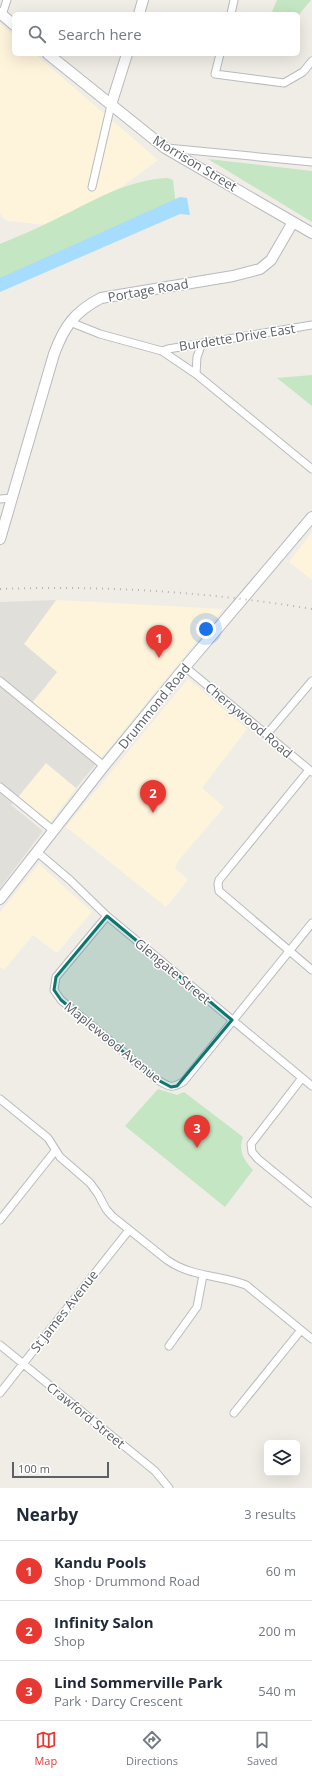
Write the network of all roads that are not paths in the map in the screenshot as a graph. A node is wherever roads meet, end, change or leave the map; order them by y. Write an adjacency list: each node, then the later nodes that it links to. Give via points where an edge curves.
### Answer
1 (7, 0): 6 (street)
2 (143, 0): 4 (street)
3 (234, 0): 5 (street)
4 (140, 12)
5 (231, 12)
6 (1, 14): 7 (street)
7 (12, 23)
8 (50, 56): 12 (street, Morrison Street)
9 (125, 56): 12 (street)
10 (220, 56): 11 (street, via 216,74 284,83 303,72)
11 (312, 61)
12 (111, 105): 13 (street, Morrison Street); 15 (street)
13 (165, 148): 14 (street); 16 (street, Morrison Street)
14 (312, 162)
15 (92, 187)
16 (293, 222): 17 (street, Morrison Street); 18 (street, Portage Road, via 272,260 260,268 233,276 101,298 85,306)
17 (312, 233)
18 (70, 322): 21 (street, via 100,334); 24 (street, Portage Road, via 60,336 54,354)
19 (312, 325): 20 (street, Burdette Drive East)
20 (202, 343): 21 (street, Burdette Drive East); 22 (street, via 196,357)
21 (162, 351): 22 (street)
22 (196, 374): 23 (street)
23 (312, 469)
24 (13, 498): 25 (street); 27 (street, Portage Road)
25 (0, 499)
26 (312, 517): 28 (street, Drummond Road)
27 (0, 539)
28 (185, 667): 31 (street, Cherrywood Road); 32 (street, Drummond Road)
29 (0, 681): 32 (street)
30 (312, 681): 31 (street)
31 (267, 734): 33 (street, Cherrywood Road)
32 (104, 766): 35 (street, Drummond Road)
33 (311, 771): 40 (street, via 218,884 220,891)
34 (0, 787): 35 (street)
35 (54, 831): 36 (street, Drummond Road)
36 (37, 852): 37 (street, Drummond Road); 38 (street, Glengate Street)
37 (0, 899)
38 (107, 916): 42 (street, Glengate Street); 42 (street, Maplewood Avenue, via 56,977 54,990 61,1000 97,1030 156,1079 171,1087 184,1081)
39 (312, 923): 40 (street, Maplewood Avenue)
40 (289, 950): 41 (street); 42 (street, Maplewood Avenue)
41 (312, 970)
42 (232, 1020): 43 (street, Glengate Street)
43 (302, 1078): 44 (street, Glengate Street); 47 (street, via 251,1144 252,1152 258,1159)
44 (312, 1086)
45 (0, 1100): 46 (street, via 48,1138)
46 (55, 1151): 48 (street); 49 (street, via 90,1182 106,1209)
47 (312, 1203)
48 (0, 1220)
49 (129, 1230): 50 (street, via 176,1266); 55 (street, St James Avenue)
50 (203, 1275): 51 (street, via 246,1285); 54 (street, via 197,1307)
51 (301, 1330): 52 (street); 57 (street)
52 (312, 1339)
53 (0, 1345): 55 (street, Crawford Street)
54 (170, 1346)
55 (23, 1364): 56 (street, St James Avenue); 58 (street, Crawford Street, via 155,1471)
56 (0, 1393)
57 (234, 1413)
58 (169, 1488)

